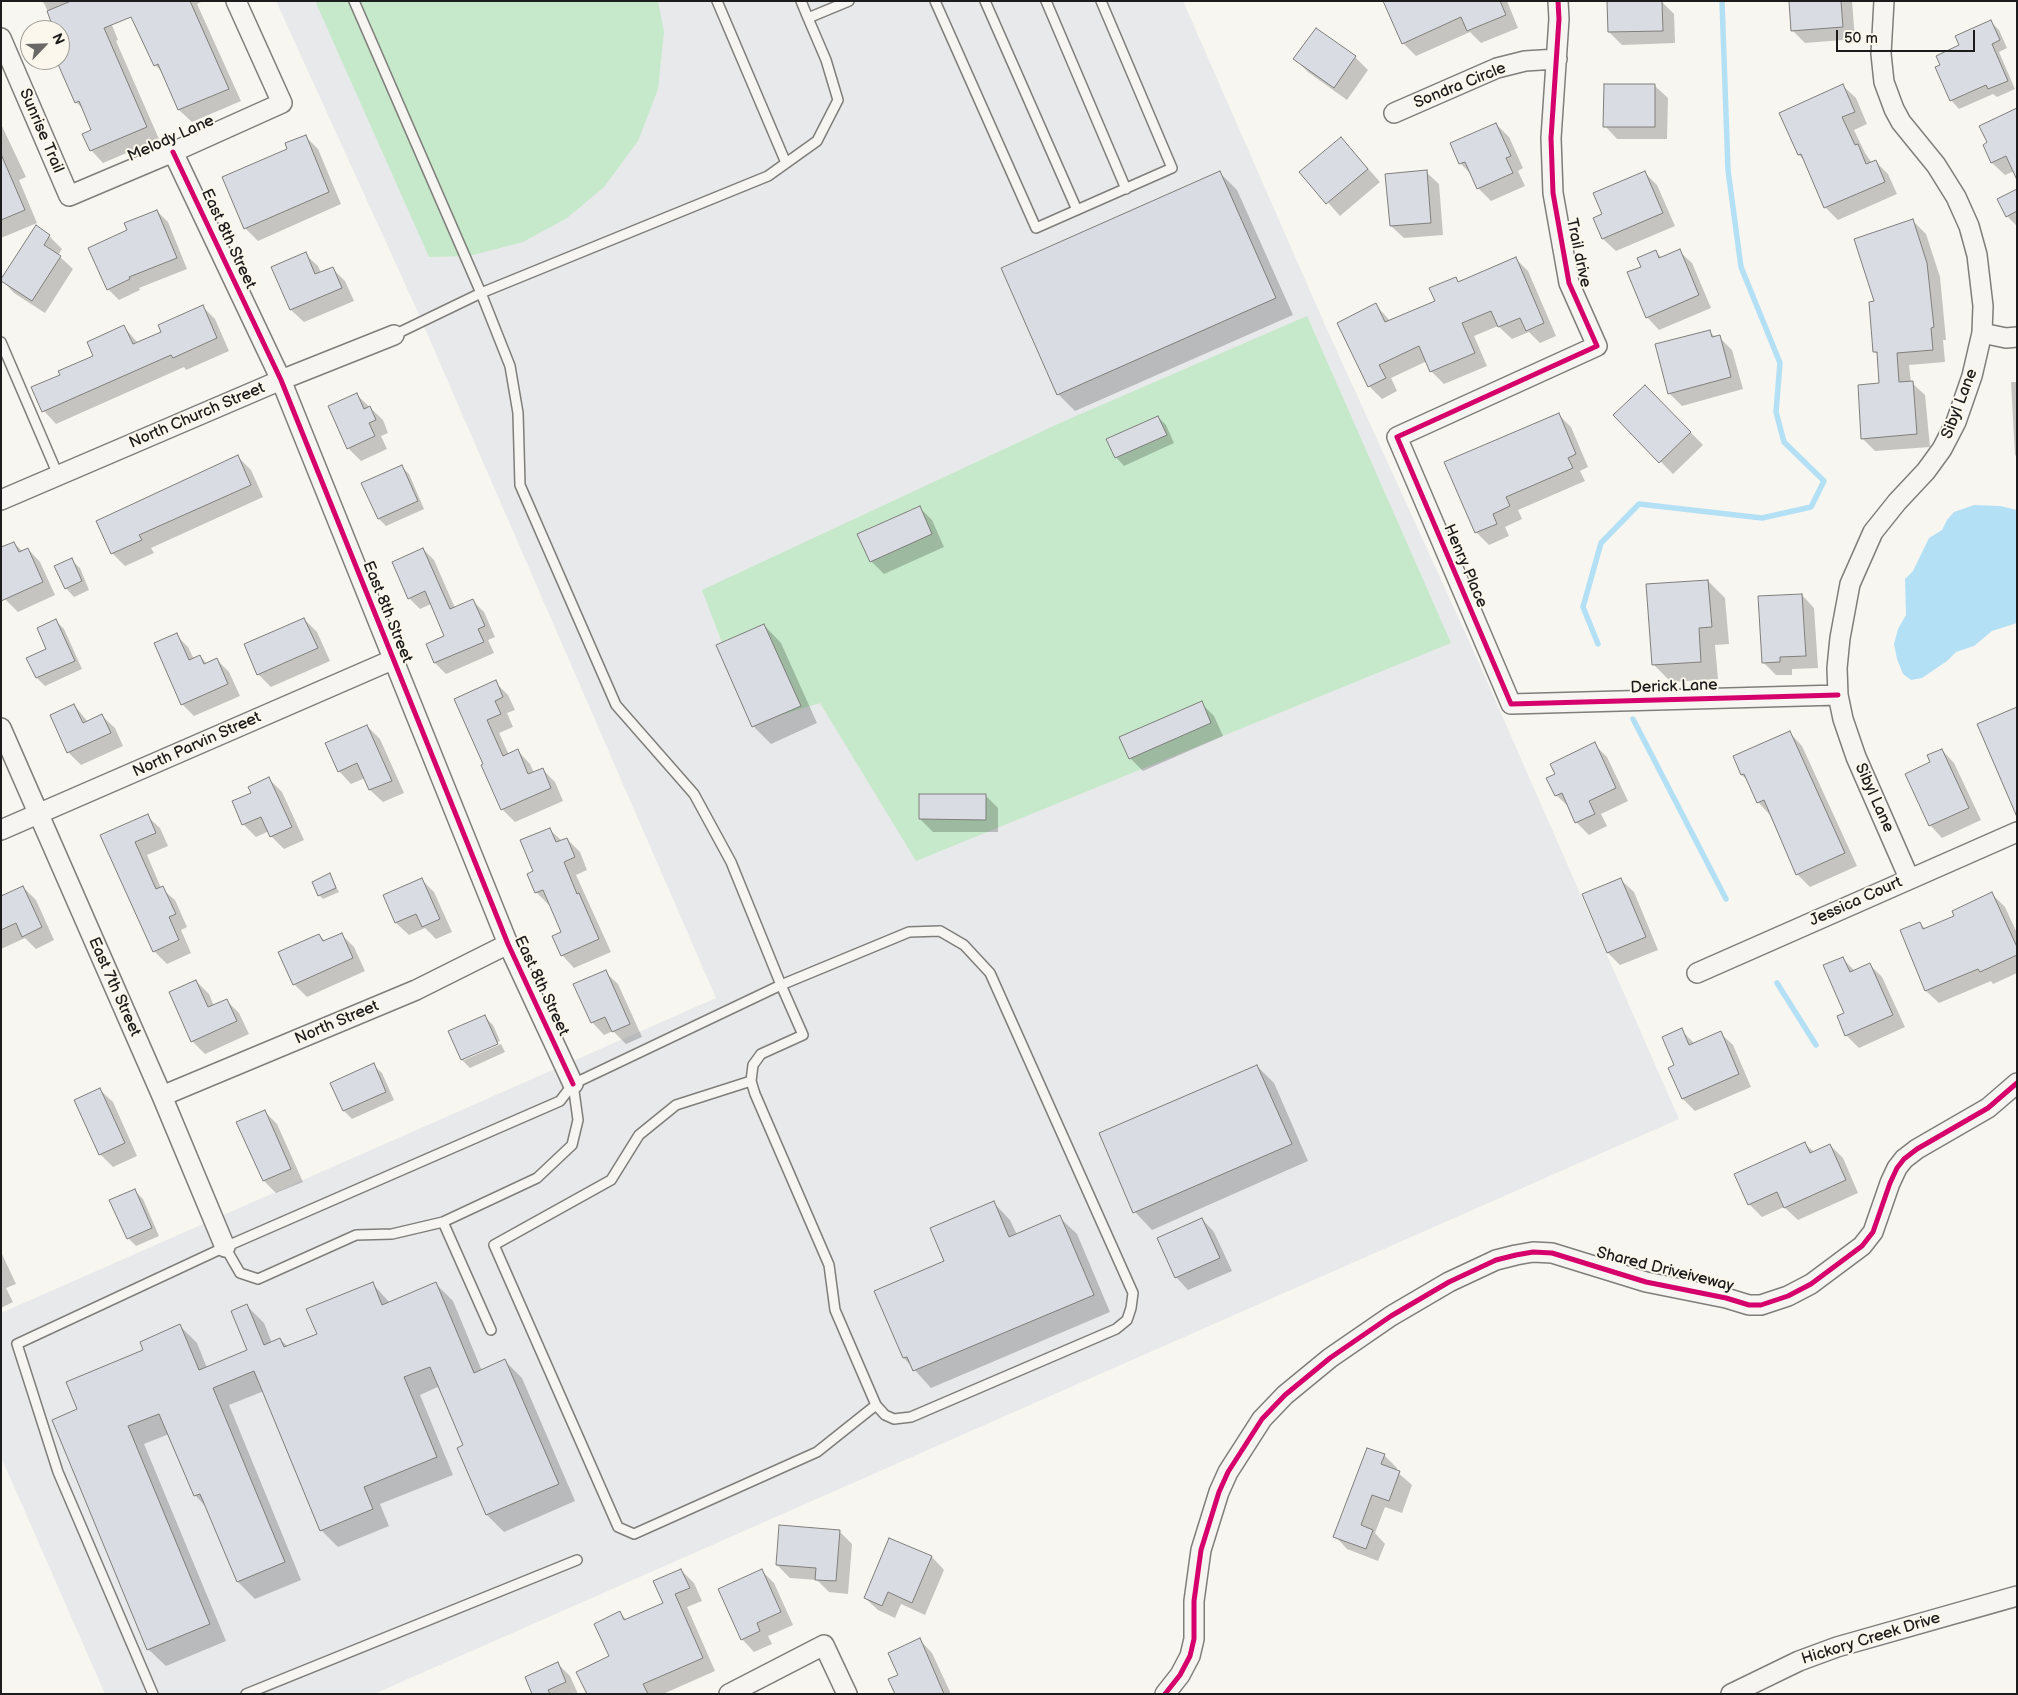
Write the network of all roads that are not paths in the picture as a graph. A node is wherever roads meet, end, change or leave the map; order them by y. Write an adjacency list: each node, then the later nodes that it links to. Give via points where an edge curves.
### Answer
1 (236, 1): 16 (street, Melody Lane, via 282,103)
2 (354, 1): 21 (lane)
3 (717, 1): 17 (lane)
4 (801, 1): 12 (lane)
5 (849, 1): 12 (lane)
6 (935, 1): 20 (lane, via 1036,228)
7 (986, 1): 20 (lane)
8 (1046, 1): 18 (lane)
9 (1101, 1): 18 (lane, via 1172,168)
10 (1558, 1): 14 (street, Trail drive)
11 (1884, 1): 22 (street, Sibyl Lane, via 1881,54 1884,82 1894,109 1946,180 1969,226 1977,255 1983,306)
12 (808, 18): 17 (lane, via 838,100 817,141)
13 (1, 38): 19 (street, Sunrise Trail)
14 (1557, 59): 15 (street, Sondra Circle, via 1525,60 1497,68); 27 (street, Trail drive, via 1551,138 1554,193 1569,283 1597,346)
15 (1394, 113)
16 (173, 152): 19 (street, Melody Lane); 26 (street, East 8th Street)
17 (786, 163): 21 (lane, via 768,176)
18 (1126, 188): 20 (lane)
19 (69, 196)
20 (1077, 210)
21 (481, 293): 23 (lane); 40 (lane, via 510,366 518,413 520,485 616,705 694,794 731,862)
22 (1982, 333): 24 (street); 31 (street, Sibyl Lane, via 1972,376 1953,429 1926,471 1873,532 1850,584 1840,638)
23 (394, 335): 26 (street, North Church Street)
24 (2017, 337)
25 (1, 342): 28 (lane)
26 (281, 380): 28 (street, North Church Street); 30 (street, East 8th Street)
27 (1397, 437): 32 (street, Henry Place)
28 (58, 474): 29 (street, North Church Street)
29 (1, 500)
30 (392, 660): 34 (street, North Parvin Street); 38 (street, East 8th Street)
31 (1838, 695): 32 (street, Derick Lane); 37 (street, Sibyl Lane, via 1856,757)
32 (1511, 704)
33 (1, 728): 34 (street, East 7th Street)
34 (39, 814): 35 (street, North Parvin Street); 44 (street, East 7th Street)
35 (1, 830)
36 (2017, 832): 37 (street, Jessica Court)
37 (1909, 878): 39 (street, Jessica Court)
38 (508, 944): 43 (street, East 8th Street); 44 (street, North Street, via 416,990)
39 (1697, 973)
40 (781, 985): 41 (lane, via 803,1035 761,1054 753,1065); 43 (lane); 48 (lane, via 909,932 940,931 964,945 990,973 1133,1293 1127,1320 1108,1332 912,1417 894,1419)
41 (751, 1081): 48 (lane, via 829,1265 835,1310); 48 (lane, via 676,1104 639,1135 611,1180 494,1245 618,1527 634,1534 817,1452)
42 (2017, 1083): 55 (street, Shared Driveiveway, via 1988,1108 1904,1159 1890,1183 1873,1232 1862,1246 1811,1284 1788,1296 1761,1305 1749,1305 1646,1282 1552,1253 1533,1252 1496,1260 1449,1282 1391,1316 1330,1358 1285,1395 1262,1419 1228,1472 1201,1550 1192,1648 1180,1675)
43 (573, 1084): 45 (lane, via 578,1120 572,1145 537,1178); 46 (lane, via 560,1101)
44 (162, 1096): 46 (street, East 7th Street)
45 (443, 1222): 46 (lane, via 392,1234 356,1235 258,1279 240,1274); 47 (lane)
46 (225, 1247): 51 (lane, via 17,1344 58,1472)
47 (492, 1330)
48 (876, 1405)
49 (577, 1560): 52 (lane)
50 (2017, 1596): 56 (street, Hickory Creek Drive, via 1837,1647 1799,1661)
51 (153, 1694)
52 (246, 1694)
53 (729, 1694): 54 (street, via 824,1645)
54 (847, 1694)
55 (1165, 1694)
56 (1731, 1694)

